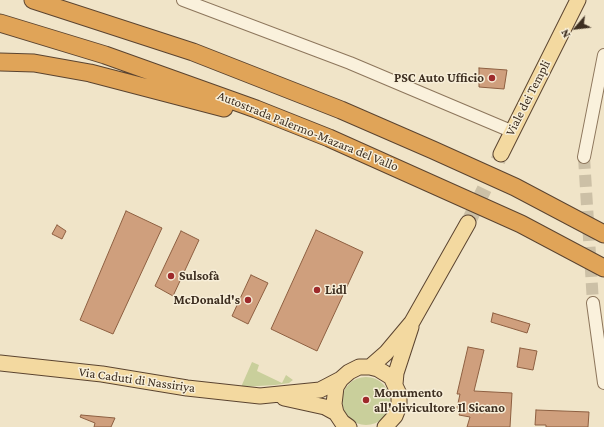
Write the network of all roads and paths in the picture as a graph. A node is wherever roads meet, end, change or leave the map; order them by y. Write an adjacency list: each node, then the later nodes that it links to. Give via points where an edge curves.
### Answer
1 (33, 0): 12 (highway, via 193,52 341,110 514,187)
2 (183, 0): 7 (street, via 350,64)
3 (578, 0): 7 (main road, Viale dei Templi)
4 (0, 23): 10 (highway, Autostrada Palermo-Mazara del Vallo, via 105,55 256,109)
5 (604, 55): 9 (street)
6 (0, 62): 10 (highway, via 34,63 90,73 253,115 370,161)
7 (511, 131): 8 (main road, Viale dei Templi)
8 (501, 154)
9 (584, 157)
10 (395, 166): 13 (highway, Autostrada Palermo-Mazara del Vallo, via 521,224)
11 (468, 223): 15 (main road)
12 (604, 234)
13 (604, 268)
14 (593, 303): 19 (street)
15 (412, 322): 17 (main road, via 386,353); 20 (main road, via 396,373)
16 (0, 363): 21 (main road, Via Caduti di Nassiriya, via 102,374 240,395)
17 (370, 367): 18 (main road, via 354,370); 20 (main road, via 385,372)
18 (341, 379): 21 (main road, via 320,390); 22 (main road, via 334,395)
19 (604, 383)
20 (396, 384): 23 (main road, via 400,400)
21 (273, 396): 22 (main road, via 325,407)
22 (336, 413): 24 (main road)
23 (396, 422): 25 (main road)
24 (349, 427)
25 (385, 427)

